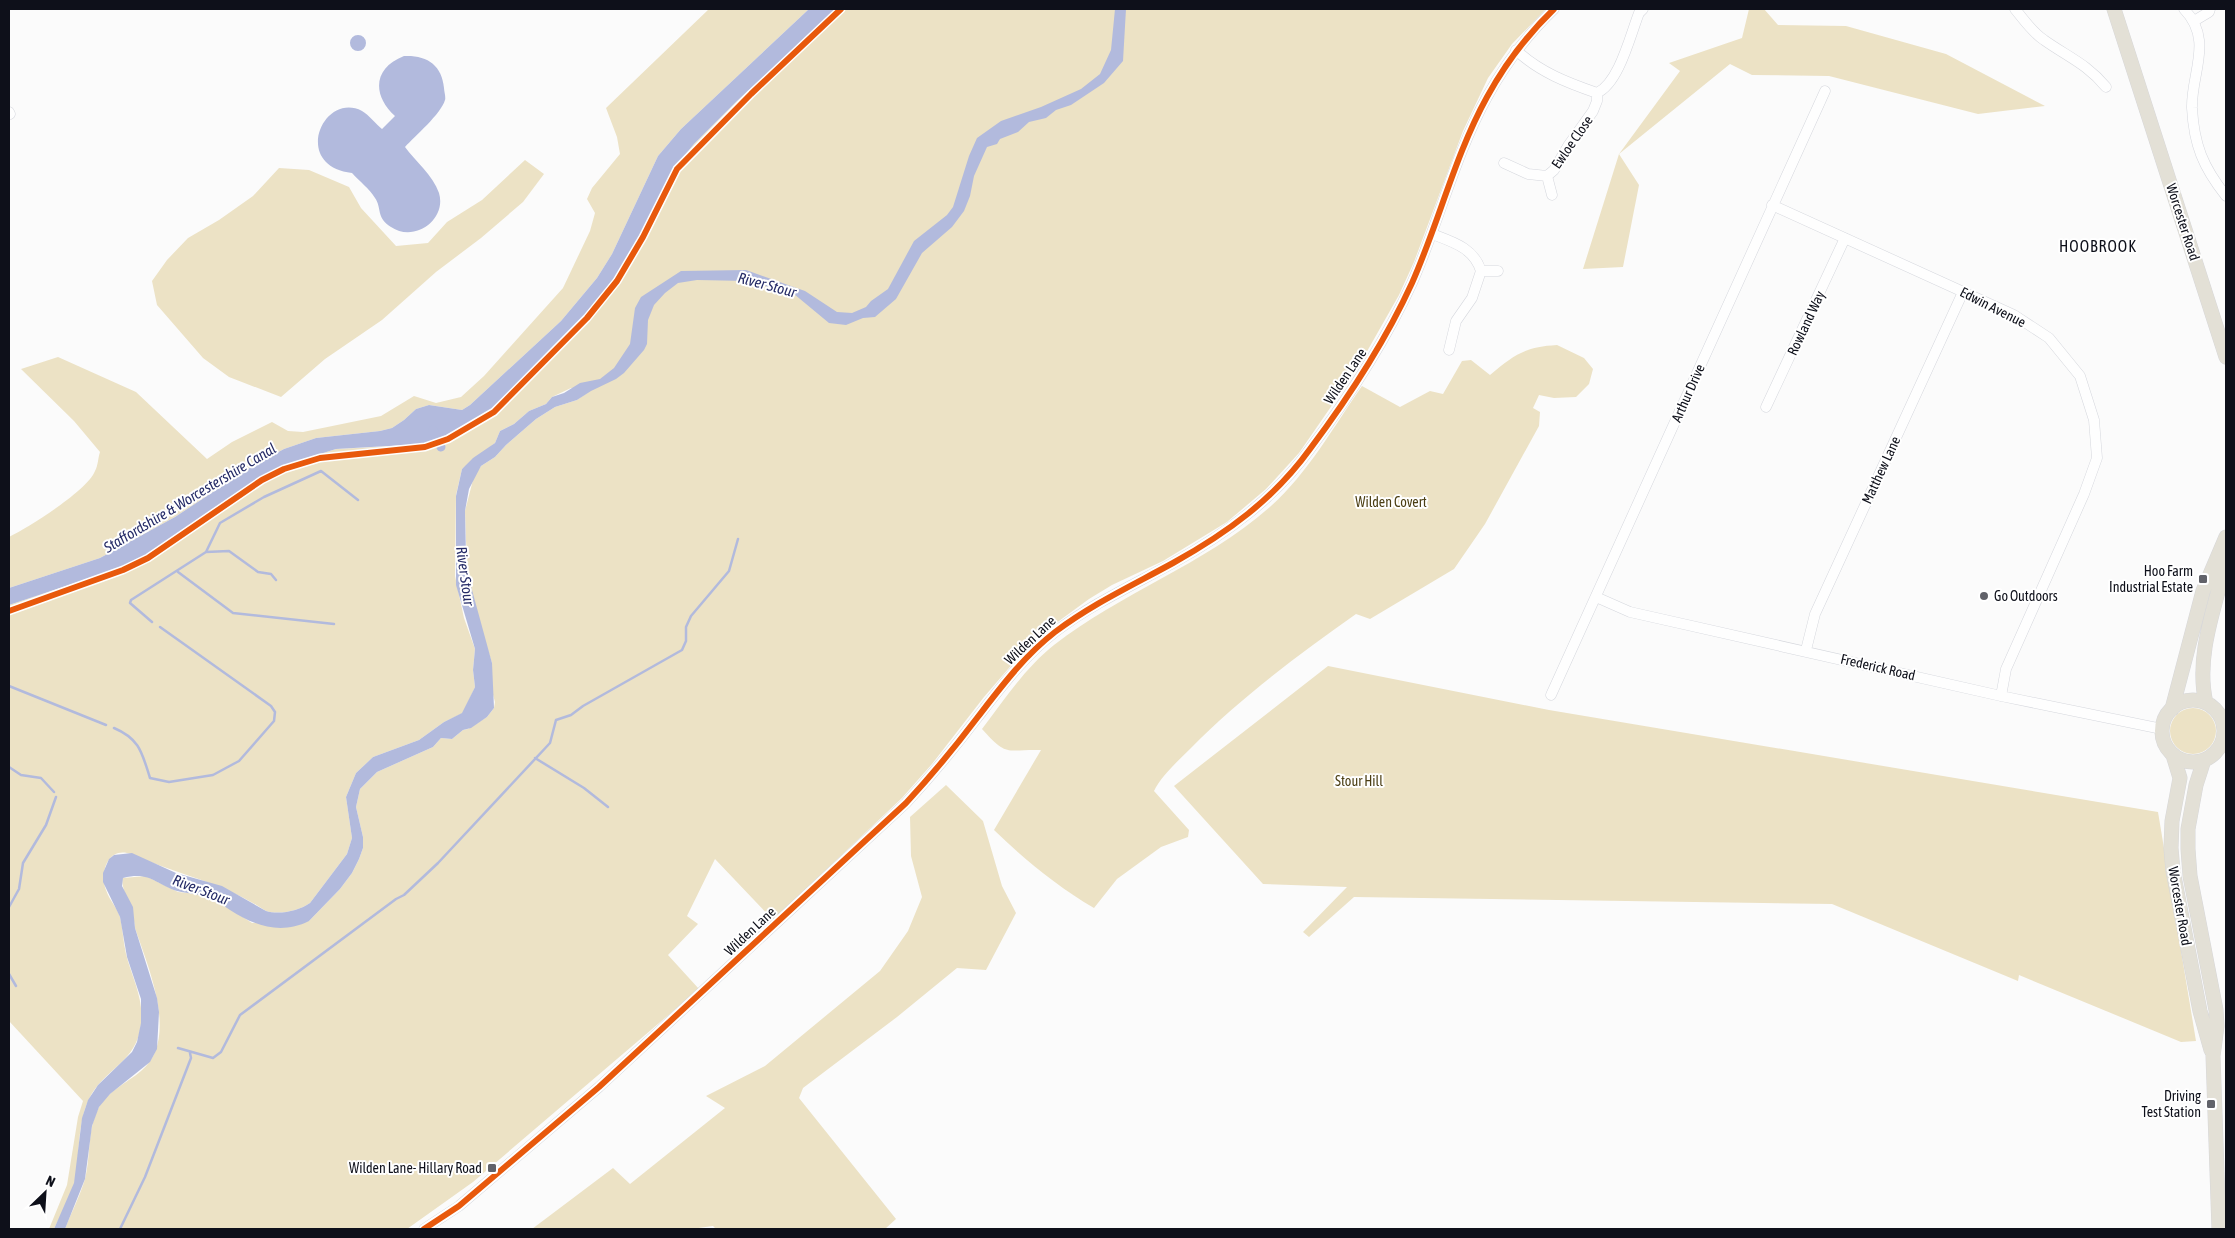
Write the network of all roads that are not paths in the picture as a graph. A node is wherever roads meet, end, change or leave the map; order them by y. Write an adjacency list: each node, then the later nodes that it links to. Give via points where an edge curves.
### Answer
1 (1554, 9): 9 (street, Wilden Lane)
2 (1643, 9): 13 (street, via 1617,72 1606,89)
3 (2015, 9): 10 (street, via 2043,40 2094,72)
4 (2104, 9): 11 (highway, Worcester Road)
5 (2114, 9): 11 (highway, Worcester Road)
6 (2184, 9): 8 (street)
7 (2210, 9): 8 (street)
8 (2194, 21): 17 (street, via 2200,42 2192,106 2196,143 2212,178)
9 (1516, 50): 13 (street, via 1543,70); 19 (street, Wilden Lane, via 1482,107)
10 (2106, 87)
11 (2139, 87): 25 (highway, Worcester Road)
12 (1824, 91): 18 (street, Arthur Drive)
13 (1597, 93): 15 (street, Ewloe Close, via 1593,111)
14 (1504, 163): 15 (street, Ewloe Close, via 1528,174)
15 (1547, 176): 16 (street)
16 (1552, 195)
17 (2226, 196)
18 (1772, 205): 20 (street, Edwin Avenue); 29 (street, Arthur Drive)
19 (1432, 234): 21 (street, via 1473,254); 40 (street, Wilden Lane, via 1399,309 1374,355 1310,449 1274,491 1239,522 1202,546 1078,614 1052,634 998,690 906,803 599,1087 459,1206)
20 (1845, 238): 23 (street, Edwin Avenue); 26 (street, Rowland Way)
21 (1481, 271): 22 (street); 24 (street, via 1472,298 1456,321)
22 (1498, 272)
23 (1963, 292): 30 (street, Matthew Lane, via 1815,614); 32 (street, Edwin Avenue, via 2014,315 2049,338 2080,376 2094,420 2097,458 2006,669)
24 (1449, 350)
25 (2226, 357)
26 (1766, 407)
27 (2226, 537): 34 (highway, via 2203,591)
28 (2226, 562): 33 (highway, via 2205,652 2202,683)
29 (1596, 597): 30 (street, Frederick Road, via 1630,612); 31 (street, Arthur Drive)
30 (1806, 650): 32 (street, Frederick Road)
31 (1551, 695)
32 (2001, 696): 35 (street, Frederick Road)
33 (2206, 703): 34 (highway, via 2187,701); 36 (highway, Worcester Road, via 2218,712)
34 (2172, 709): 35 (highway)
35 (2162, 729): 37 (highway, Worcester Road, via 2164,743)
36 (2225, 733): 38 (highway, Worcester Road, via 2217,751)
37 (2173, 755): 38 (highway, via 2188,762); 39 (highway, Worcester Road, via 2180,778 2172,821 2173,871 2200,1011)
38 (2204, 760): 39 (highway, Worcester Road, via 2188,829 2188,849 2190,876 2216,1010)
39 (2213, 1056): 41 (highway, Worcester Road)
40 (424, 1229)
41 (2219, 1229)

